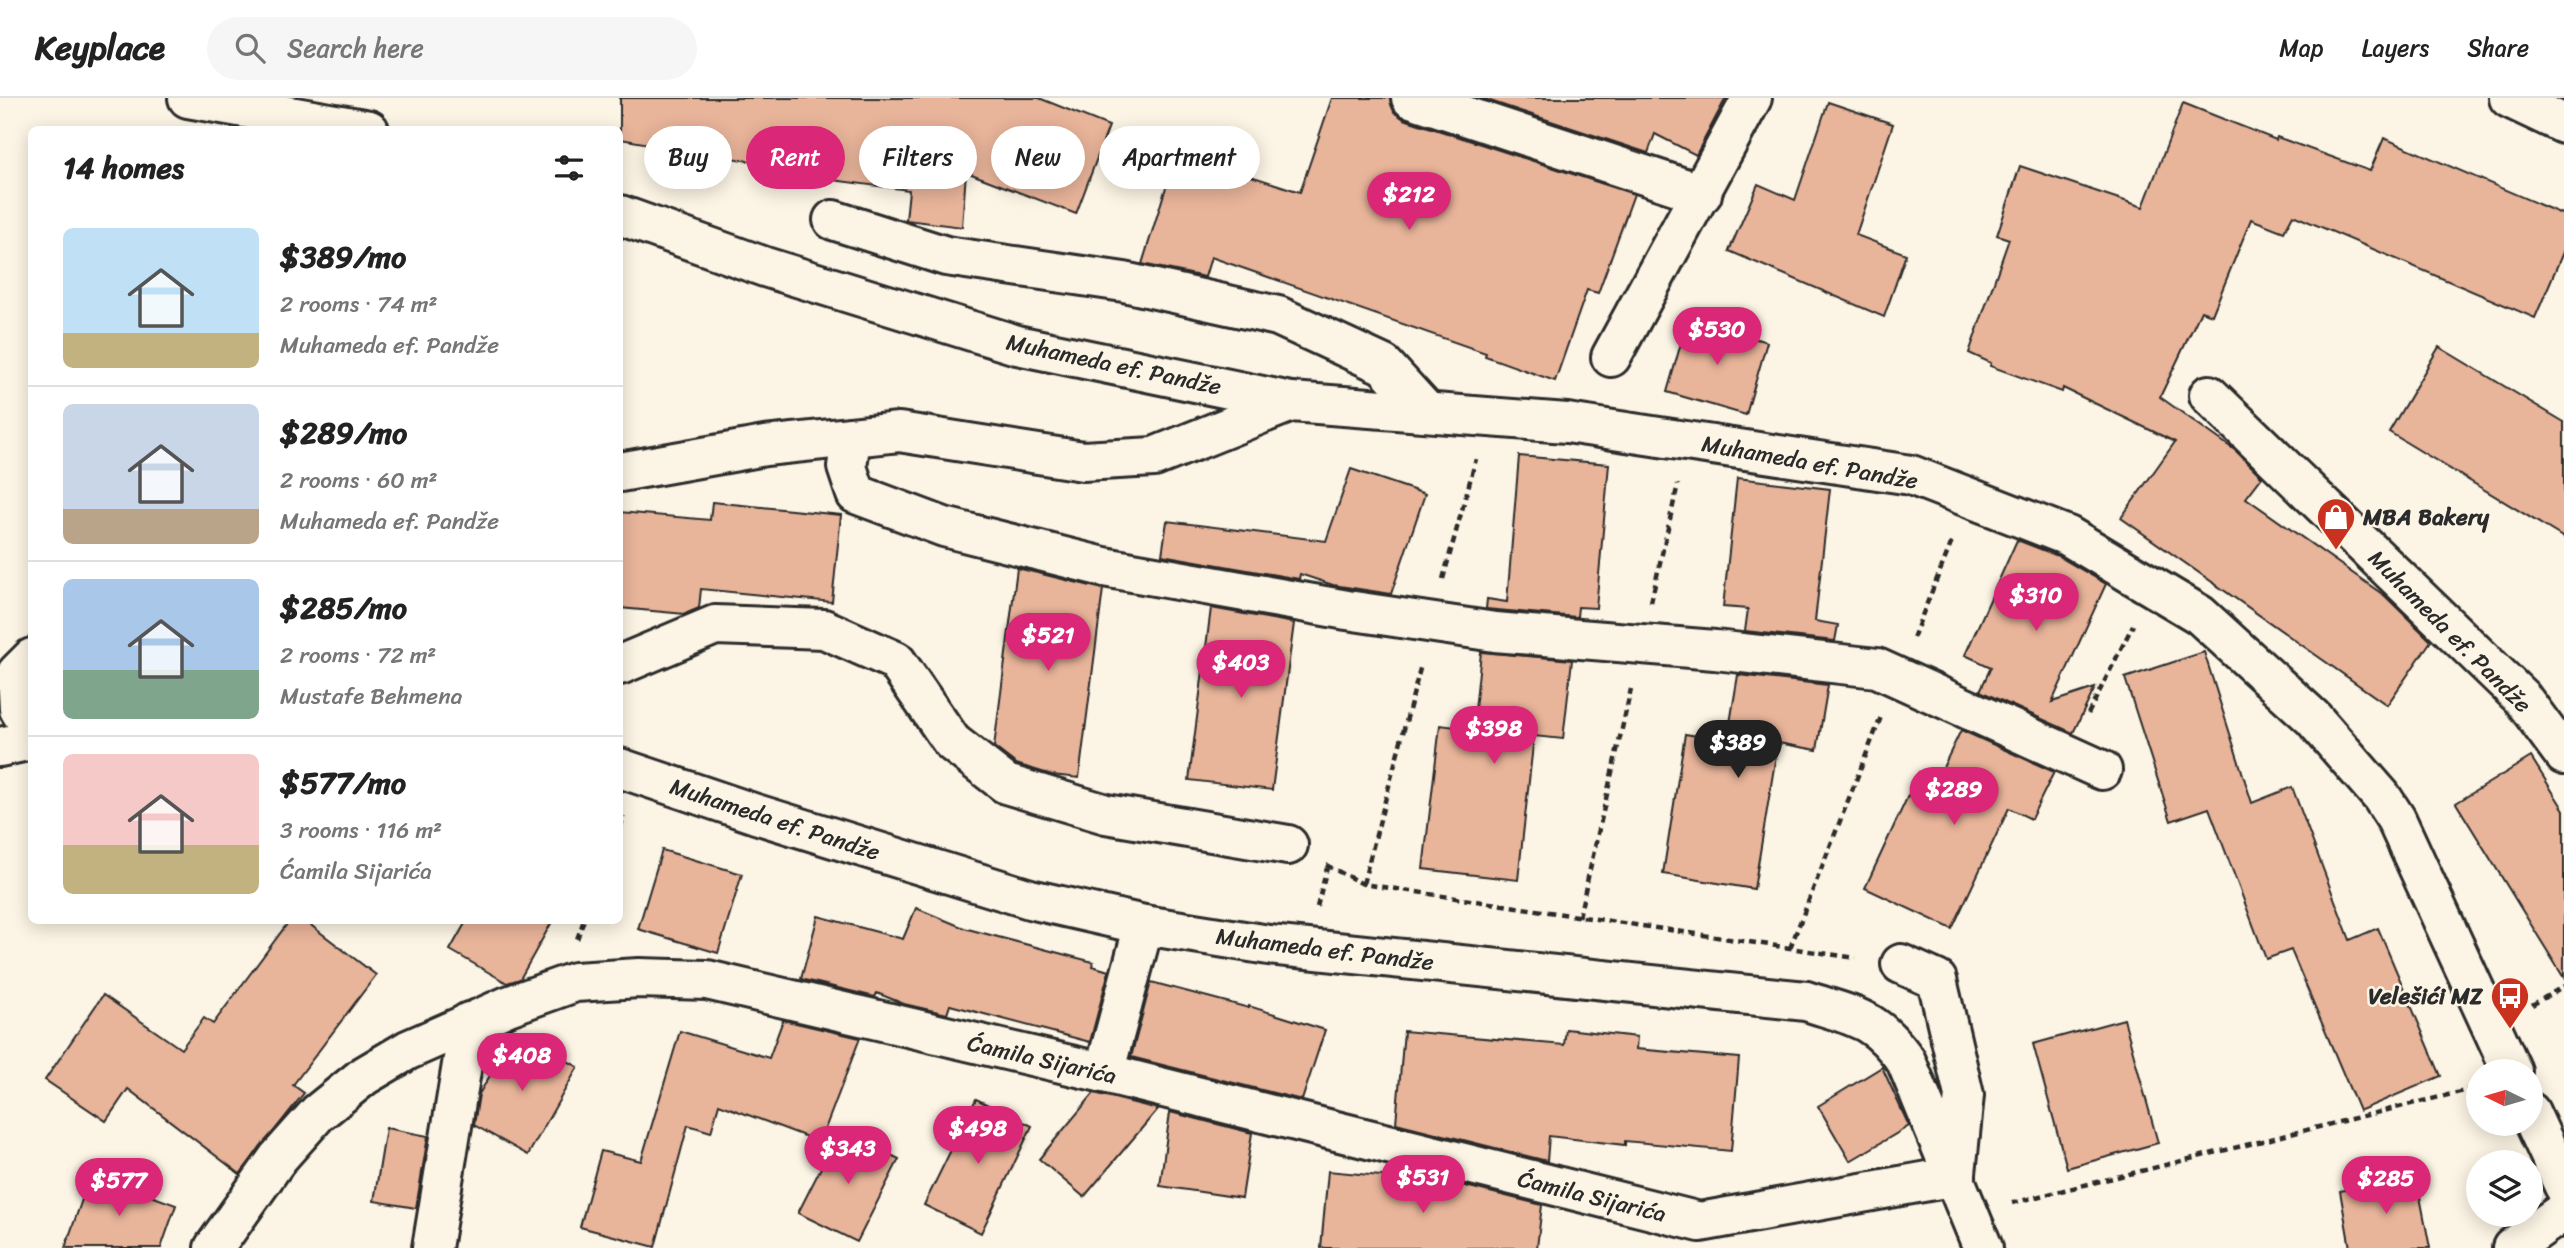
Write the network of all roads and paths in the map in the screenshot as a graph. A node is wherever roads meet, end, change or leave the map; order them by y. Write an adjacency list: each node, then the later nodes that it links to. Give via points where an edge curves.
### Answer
1 (188, 98): 6 (street)
2 (1411, 98): 7 (street)
3 (1752, 98): 7 (street)
4 (2509, 98): 5 (street)
5 (2564, 124)
6 (346, 126)
7 (1702, 194): 10 (street)
8 (623, 216): 12 (street, Muhameda ef. Pandže, via 765,267 1017,345)
9 (833, 220): 13 (street, via 946,256 1124,282 1278,316 1384,365)
10 (1611, 357)
11 (2209, 395): 24 (street, Muhameda ef. Pandže, via 2522,698)
12 (1291, 402): 13 (street, Muhameda ef. Pandže); 14 (street, Muhameda ef. Pandže, via 1154,457 1083,461 899,432)
13 (1426, 411): 16 (street, Muhameda ef. Pandže, via 1567,423 1911,475)
14 (850, 437): 15 (street, Muhameda ef. Pandže, via 765,446); 20 (street, via 847,467 856,494 944,527 1104,567 1495,632 1863,666)
15 (623, 471)
16 (1970, 498): 17 (street, Muhameda ef. Pandže, via 2068,536); 20 (path)
17 (2153, 587): 25 (path); 32 (street, Muhameda ef. Pandže, via 2200,615 2313,718 2381,796 2396,819)
18 (28, 662): 21 (street, via 17,673 19,709)
19 (623, 663): 27 (street, via 715,625 824,629 896,661 952,742 1006,784 1106,814)
20 (1897, 677): 25 (street); 29 (path)
21 (28, 724)
22 (28, 741): 23 (street)
23 (0, 747)
24 (2564, 755)
25 (2085, 761)
26 (623, 769): 28 (street, Muhameda ef. Pandže, via 1030,899)
27 (1288, 845): 29 (path, via 1363,884)
28 (1144, 925): 33 (street); 36 (street, Muhameda ef. Pandže, via 1269,945 1752,994 1864,1019 1888,1035 1906,1061)
29 (1790, 948): 30 (path)
30 (1901, 964): 36 (street, via 1937,980 1949,1024 1964,1095)
31 (469, 1022): 33 (street, Ćamila Sijarića, via 575,982 707,980); 41 (street, Ćamila Sijarića, via 364,1076 318,1113 278,1157); 42 (street)
32 (2506, 1059)
33 (1104, 1073): 40 (street, Ćamila Sijarića)
34 (2466, 1091): 39 (path)
35 (2541, 1136): 37 (street)
36 (1956, 1175): 39 (street, Muhameda ef. Pandže); 40 (street, Ćamila Sijarića)
37 (2564, 1186)
38 (2564, 1211): 43 (street)
39 (1977, 1231)
40 (1695, 1235)
41 (214, 1248)
42 (432, 1248)
43 (2512, 1248)

